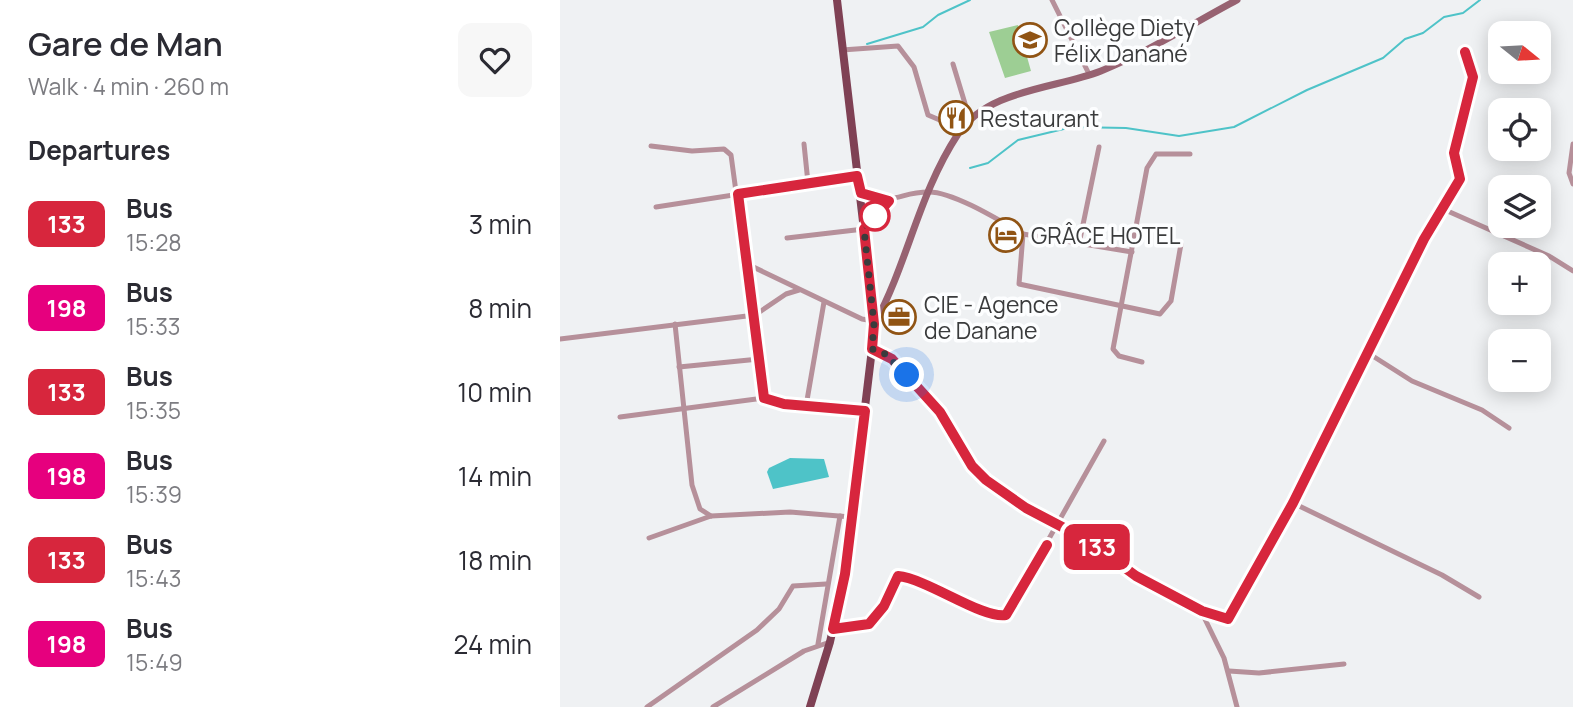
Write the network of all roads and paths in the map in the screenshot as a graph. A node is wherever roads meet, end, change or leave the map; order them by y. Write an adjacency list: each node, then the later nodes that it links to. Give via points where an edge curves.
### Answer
1 (836, 0): 4 (main road)
2 (1052, 0): 7 (street)
3 (1237, 0): 7 (street)
4 (842, 50): 9 (street, via 898,46 914,67 928,115); 15 (main road)
5 (1465, 52): 23 (street, via 1473,77 1454,153 1460,179)
6 (953, 64): 8 (street)
7 (1089, 74): 8 (street, via 1010,97)
8 (970, 120): 9 (street)
9 (959, 133): 18 (street)
10 (804, 144): 16 (street)
11 (1573, 144): 17 (street, via 1569,173)
12 (651, 146): 20 (street, via 727,150)
13 (1099, 146): 27 (street)
14 (1190, 154): 29 (street, via 1161,152 1150,159)
15 (857, 176): 16 (street); 19 (main road)
16 (808, 183): 20 (street)
17 (1573, 184)
18 (925, 192): 21 (street); 25 (street, via 953,199); 36 (street, via 888,298)
19 (861, 193): 21 (street); 24 (main road)
20 (738, 194): 22 (street); 30 (street)
21 (889, 201): 24 (street)
22 (656, 206)
23 (1443, 209): 31 (street); 40 (street)
24 (864, 229): 26 (street); 36 (main road)
25 (1023, 234): 27 (street); 34 (street, via 1018,284)
26 (787, 238)
27 (1079, 244): 29 (street)
28 (1181, 244): 34 (street, via 1167,308 1160,314)
29 (1132, 252): 34 (street)
30 (747, 264): 32 (street); 35 (street)
31 (1573, 271)
32 (799, 289): 33 (street); 35 (street)
33 (824, 302): 36 (street); 45 (street)
34 (1123, 304): 42 (street, via 1113,349 1119,356)
35 (755, 315): 37 (street); 41 (street)
36 (874, 322): 39 (main road)
37 (675, 324): 38 (street); 43 (street)
38 (560, 340)
39 (872, 349): 47 (main road); 55 (street, via 892,359 940,412 977,472 1017,503)
40 (1368, 354): 49 (street); 51 (street)
41 (759, 359): 43 (street); 44 (street)
42 (1142, 362)
43 (679, 367): 46 (street)
44 (764, 398): 45 (street); 46 (street)
45 (806, 406): 47 (street)
46 (684, 411): 48 (street); 52 (street, via 696,503)
47 (865, 411): 54 (main road)
48 (620, 417)
49 (1509, 428)
50 (1104, 441): 55 (street)
51 (1293, 503): 58 (street); 59 (street, via 1230,618)
52 (711, 516): 53 (street, via 799,512); 56 (street)
53 (840, 516): 54 (street); 57 (street)
54 (851, 517): 60 (main road)
55 (1058, 526): 59 (street); 60 (street, via 1006,615 990,614 898,576 884,606 869,624)
56 (649, 538)
57 (826, 584): 62 (street); 65 (street, via 793,586 770,619)
58 (1479, 597)
59 (1202, 611): 64 (street)
60 (833, 629): 61 (main road)
61 (830, 642): 62 (street); 69 (main road)
62 (818, 644): 68 (street)
63 (1344, 664): 64 (street, via 1259,674)
64 (1229, 671): 70 (street)
65 (658, 700): 66 (street); 67 (street)
66 (648, 707)
67 (663, 707)
68 (713, 707)
69 (810, 707)
70 (1237, 707)

